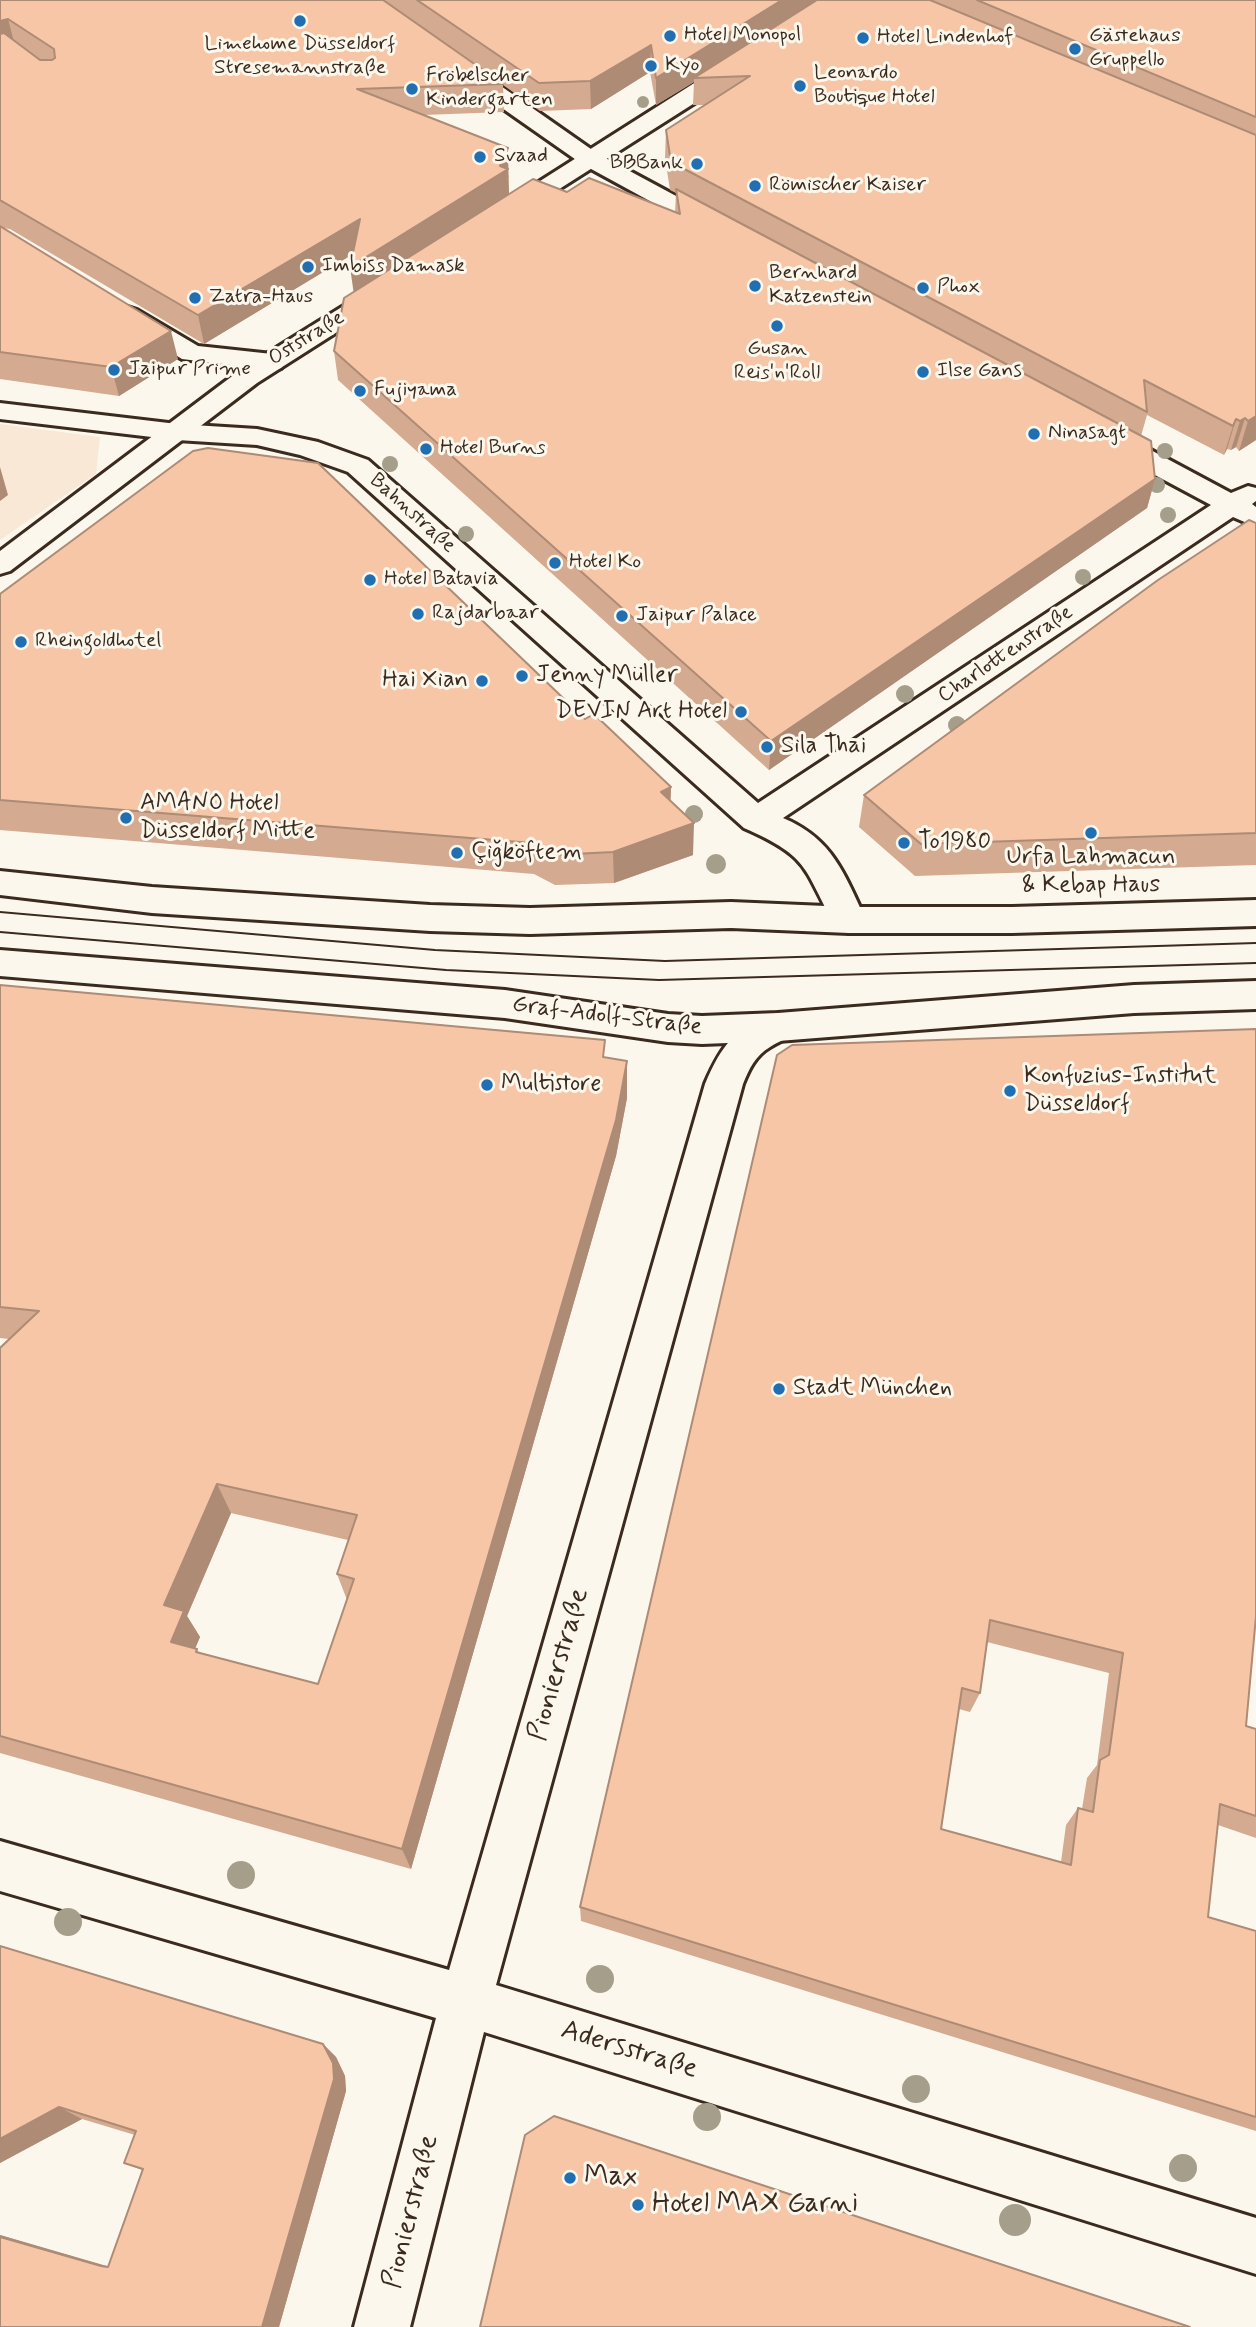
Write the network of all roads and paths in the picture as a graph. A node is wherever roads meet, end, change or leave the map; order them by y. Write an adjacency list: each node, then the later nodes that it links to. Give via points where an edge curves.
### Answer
1 (762, 51): 3 (street)
2 (442, 56): 3 (street)
3 (590, 159): 4 (street); 5 (street)
4 (484, 227)
5 (747, 244)
6 (402, 279): 8 (street, Oststraße)
7 (113, 305): 8 (street, via 191,353)
8 (272, 362): 11 (street, Oststraße)
9 (0, 411): 11 (street, Bahnstraße)
10 (1086, 427): 12 (street)
11 (177, 432): 13 (street, Oststraße); 14 (street, Bahnstraße, via 257,437 308,448 358,466)
12 (1248, 504): 14 (street, Charlottenstraße)
13 (0, 565)
14 (756, 820): 17 (street, Bahnstraße, via 792,834 810,848 828,872)
15 (0, 883): 17 (street, via 152,900 430,918 530,921 731,915)
16 (1256, 913): 17 (street)
17 (849, 920)
18 (0, 963): 20 (street, Graf-Adolf-Straße, via 505,1004 668,1028)
19 (1256, 995): 20 (street, Graf-Adolf-Straße, via 1134,999)
20 (778, 1027): 22 (street, Pionierstraße, via 744,1046 724,1084)
21 (0, 1866): 22 (street, Adersstraße)
22 (466, 2001): 23 (street, Adersstraße); 24 (street, Pionierstraße)
23 (1256, 2246)
24 (382, 2327)

